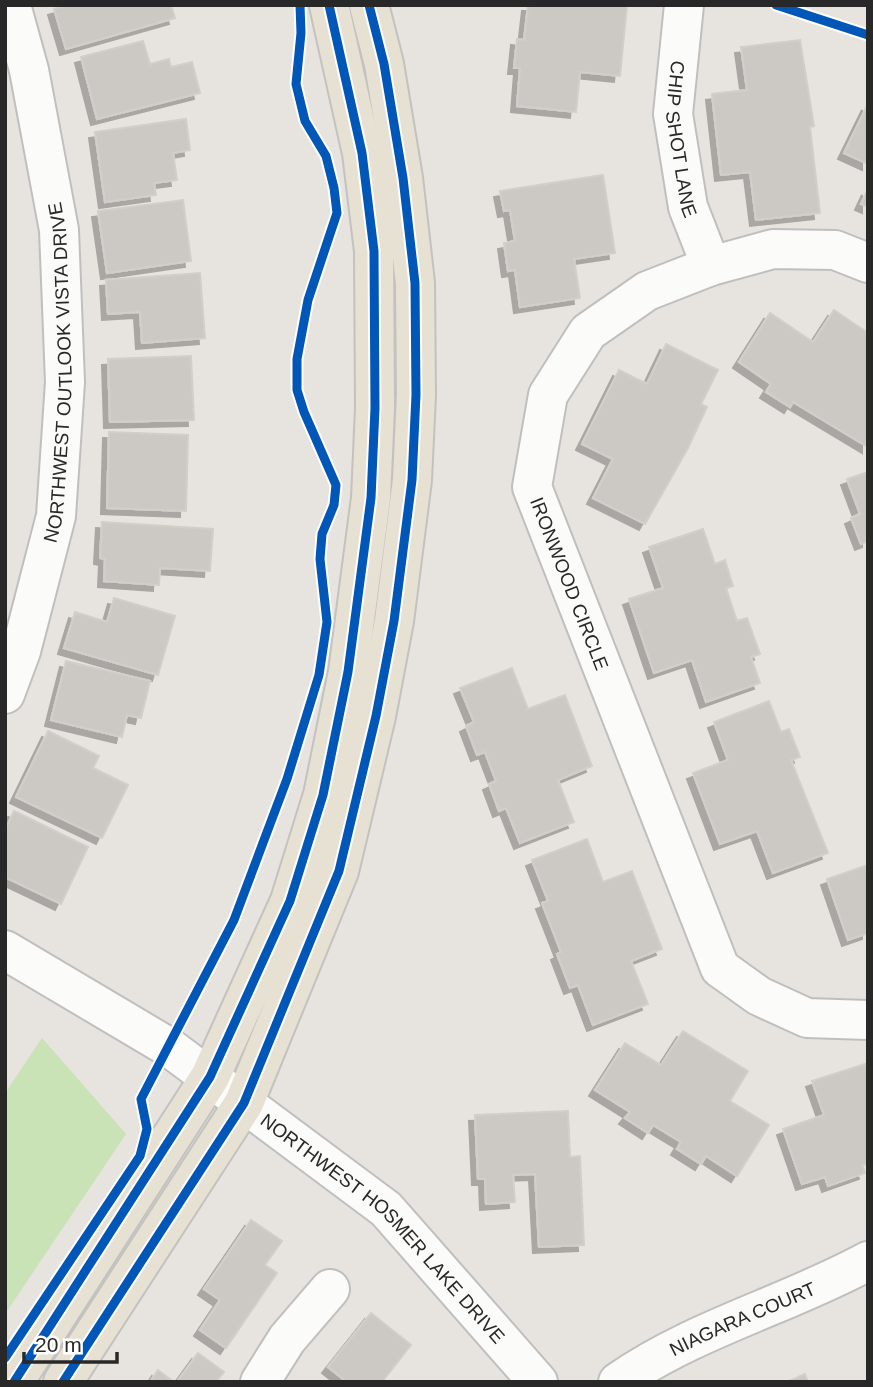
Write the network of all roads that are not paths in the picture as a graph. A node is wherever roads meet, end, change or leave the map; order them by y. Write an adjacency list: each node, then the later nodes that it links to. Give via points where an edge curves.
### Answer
1 (11, 5): 7 (street, NORTHWEST OUTLOOK VISTA DRIVE, via 29,70 59,230 65,382 56,516 21,652)
2 (329, 5): 10 (main road, via 362,153 374,251 376,408 371,498 348,672 323,795 290,901)
3 (369, 5): 11 (main road, via 403,178 415,283 412,480 394,621 339,871)
4 (684, 5): 6 (street, CHIP SHOT LANE, via 673,114 688,206)
5 (868, 263): 6 (street, IRONWOOD CIRCLE, via 835,250 773,249)
6 (711, 266): 9 (street, IRONWOOD CIRCLE, via 647,291 589,332 548,395 532,487 720,968 759,996 807,1018)
7 (5, 694)
8 (5, 950): 10 (street, NORTHWEST HOSMER LAKE DRIVE, via 170,1048)
9 (868, 1020)
10 (210, 1077): 11 (street, NORTHWEST HOSMER LAKE DRIVE); 14 (main road)
11 (243, 1102): 15 (main road); 17 (street, NORTHWEST HOSMER LAKE DRIVE, via 386,1209)
12 (868, 1261): 18 (street, NIAGARA COURT, via 789,1301 701,1335)
13 (330, 1289): 16 (street, via 287,1339)
14 (14, 1382)
15 (63, 1382)
16 (260, 1382)
17 (538, 1382)
18 (618, 1382)

